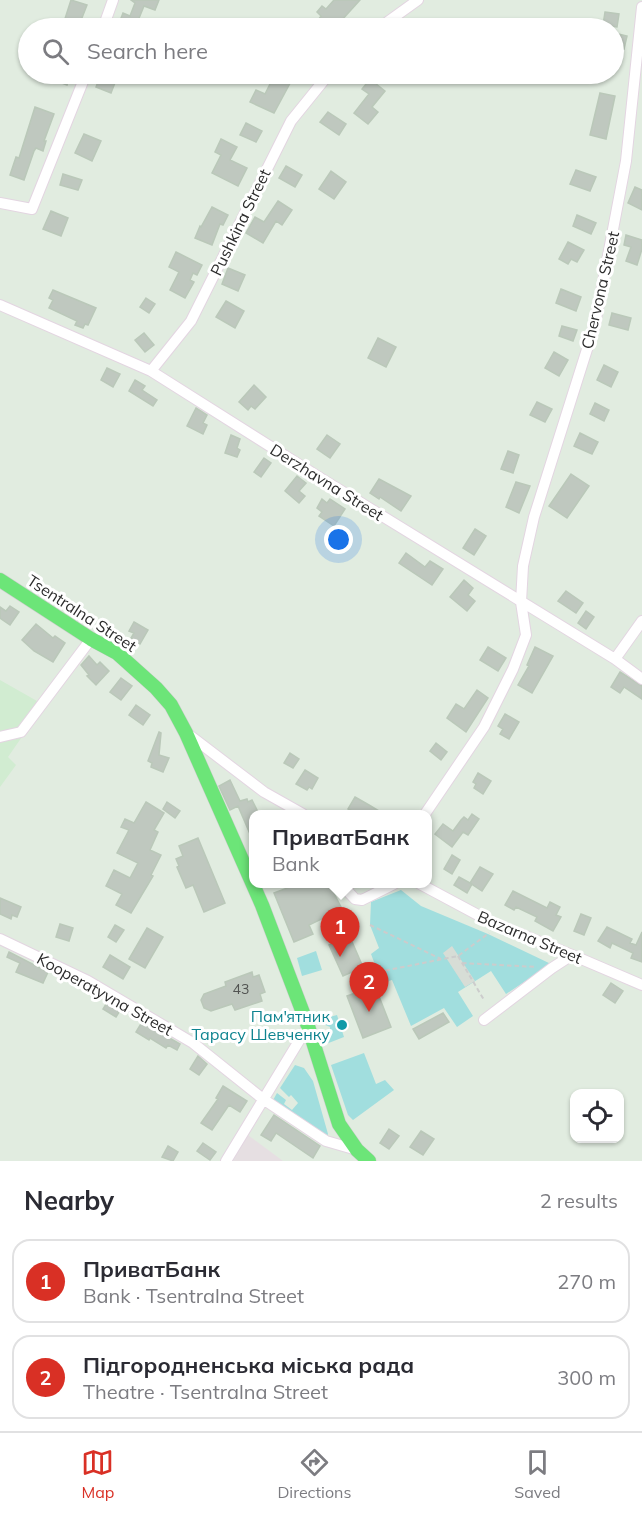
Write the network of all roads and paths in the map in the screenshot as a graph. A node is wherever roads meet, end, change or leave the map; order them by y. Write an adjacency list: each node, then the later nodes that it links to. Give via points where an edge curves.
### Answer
1 (113, 0): 4 (street)
2 (418, 0): 5 (street)
3 (642, 7): 12 (street, Chervona Street, via 626,161 596,324 534,517 523,566)
4 (107, 18)
5 (393, 18)
6 (82, 84): 8 (street, via 32,209)
7 (321, 84): 10 (street, Pushkina Street, via 291,121 191,321)
8 (0, 203)
9 (0, 305): 10 (street, Derzhavna Street)
10 (151, 371): 12 (street, Derzhavna Street)
11 (0, 580): 14 (main road, Tsentralna Street)
12 (521, 602): 15 (street, Derzhavna Street); 20 (street, Chervona Street, via 526,635 513,669 484,727)
13 (642, 621): 15 (street)
14 (91, 639): 17 (main road, Tsentralna Street, via 117,653 156,687); 18 (street, via 21,732)
15 (615, 659): 16 (street, Derzhavna Street)
16 (642, 679)
17 (186, 733): 19 (street, via 264,792); 21 (main road, Tsentralna Street)
18 (0, 737)
19 (296, 810)
20 (428, 810)
21 (249, 875)
22 (255, 888): 38 (main road, Tsentralna Street)
23 (345, 888): 24 (street, via 355,899 362,900)
24 (386, 888)
25 (428, 888): 26 (street, Bazarna Street)
26 (496, 924): 29 (street, Bazarna Street); 30 (path)
27 (370, 925): 31 (path)
28 (0, 939): 39 (street, Kooperatyvna Street, via 88,981 193,1043)
29 (572, 955): 33 (street); 35 (street, Bazarna Street)
30 (458, 956): 31 (path); 32 (path)
31 (441, 959): 34 (path)
32 (462, 963): 33 (path); 36 (path)
33 (552, 968): 37 (street)
34 (378, 972)
35 (642, 985)
36 (484, 1000)
37 (484, 1020)
38 (308, 1026): 39 (street); 40 (main road, Tsentralna Street, via 339,1124)
39 (263, 1100): 40 (street, Kooperatyvna Street, via 326,1142); 41 (street)
40 (357, 1150): 42 (main road, Tsentralna Street)
41 (226, 1161)
42 (369, 1161)

